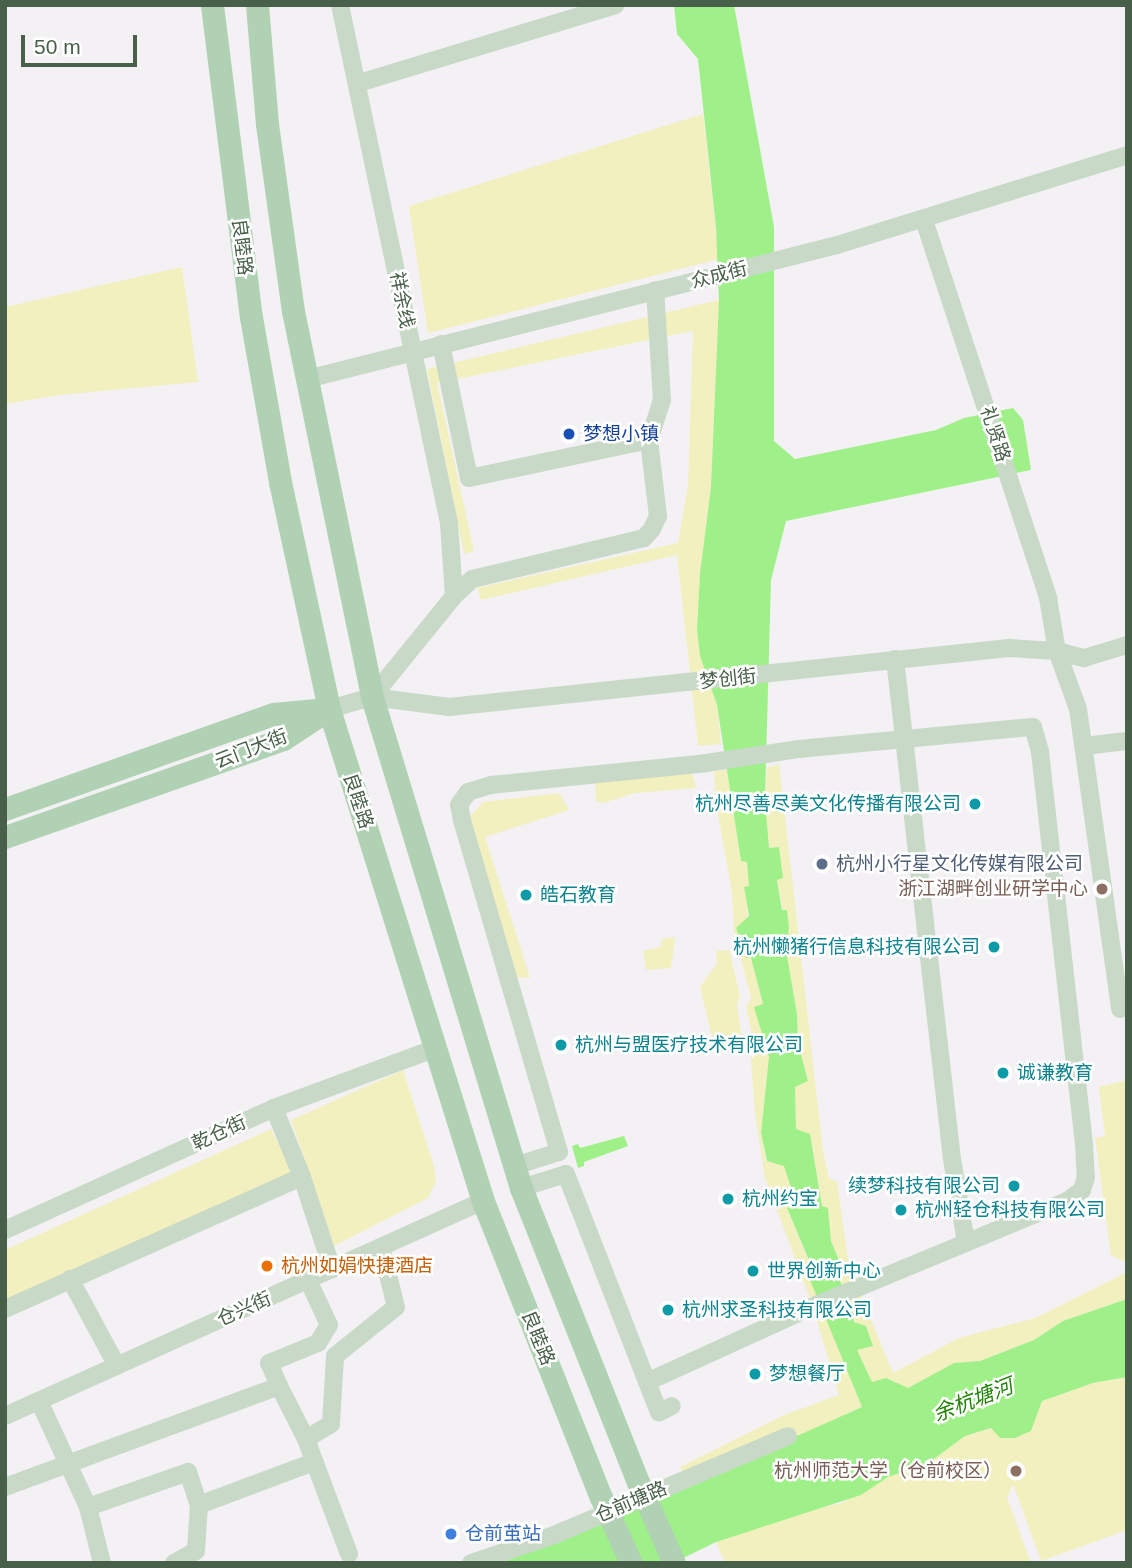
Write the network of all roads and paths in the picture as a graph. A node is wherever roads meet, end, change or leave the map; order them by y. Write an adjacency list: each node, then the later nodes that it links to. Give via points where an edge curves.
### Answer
1 (212, 5): 18 (main road, 良睦路, via 251,317 280,482)
2 (257, 5): 11 (main road, 良睦路, via 267,124)
3 (340, 5): 5 (street, 祥余线)
4 (615, 5): 5 (street)
5 (359, 83): 10 (street, 祥余线)
6 (1127, 155): 7 (street, 众成街)
7 (924, 220): 8 (street, 众成街); 15 (street, 礼贤路, via 1048,598)
8 (655, 290): 9 (street, 众成街); 12 (street, via 662,400)
9 (441, 344): 10 (street, 众成街); 12 (street, via 469,478)
10 (412, 351): 11 (street, 众成街); 13 (street, 祥余线, via 449,523)
11 (307, 379): 17 (main road, 良睦路)
12 (649, 440): 13 (street, via 658,516 644,538 471,579)
13 (454, 596): 17 (street)
14 (1127, 645): 15 (street, 梦创街, via 1084,658)
15 (1057, 651): 16 (street, 梦创街, via 1009,648); 21 (street, 礼贤路, via 1079,709)
16 (895, 659): 17 (street, 梦创街, via 449,707); 19 (street)
17 (372, 697): 18 (street, 梦创街); 28 (main road, 良睦路)
18 (329, 709): 22 (main road, 云门大街, via 274,714); 23 (main road, 云门大街, via 283,739); 25 (main road, 良睦路)
19 (904, 738): 27 (street, via 491,785 468,792 459,805); 34 (street, via 952,1159); 34 (street, via 1027,726 1033,727 1040,752 1086,1177 1083,1190 1067,1201)
20 (1127, 741): 21 (street)
21 (1084, 746): 24 (street, 礼贤路)
22 (5, 809)
23 (5, 837)
24 (1120, 1009)
25 (436, 1048): 26 (street, 乾仓街); 32 (main road, 良睦路)
26 (274, 1108): 30 (street); 33 (street, 乾仓街)
27 (559, 1152): 28 (street); 29 (street)
28 (514, 1166): 31 (main road, 良睦路)
29 (566, 1174): 31 (street); 41 (street)
30 (302, 1177): 36 (street); 37 (street)
31 (521, 1188): 58 (main road, 良睦路, bridge)
32 (483, 1201): 35 (street, 仓兴街); 57 (main road, 良睦路, bridge)
33 (5, 1230)
34 (966, 1243): 41 (street)
35 (381, 1247): 36 (street, 仓兴街); 47 (street, via 396,1307 335,1356 331,1424)
36 (332, 1269): 38 (street, 仓兴街)
37 (70, 1279): 39 (street); 40 (street)
38 (309, 1280): 40 (street, 仓兴街); 42 (street, via 329,1325 318,1343 269,1363)
39 (5, 1309)
40 (117, 1366): 43 (street, 仓兴街)
41 (647, 1382): 44 (street, via 659,1412)
42 (279, 1386): 47 (street); 49 (street)
43 (39, 1401): 45 (street, 仓兴街); 49 (street)
44 (672, 1406)
45 (5, 1416)
46 (788, 1436): 56 (street, 仓前塘路, via 554,1535)
47 (306, 1438): 48 (street)
48 (314, 1462): 51 (street); 53 (street)
49 (67, 1466): 50 (street); 52 (street)
50 (5, 1487)
51 (199, 1504): 52 (street, via 188,1472); 55 (street, via 196,1551)
52 (88, 1507): 54 (street)
53 (349, 1554)
54 (102, 1563)
55 (174, 1563)
56 (471, 1563)
57 (631, 1563)
58 (674, 1563)

